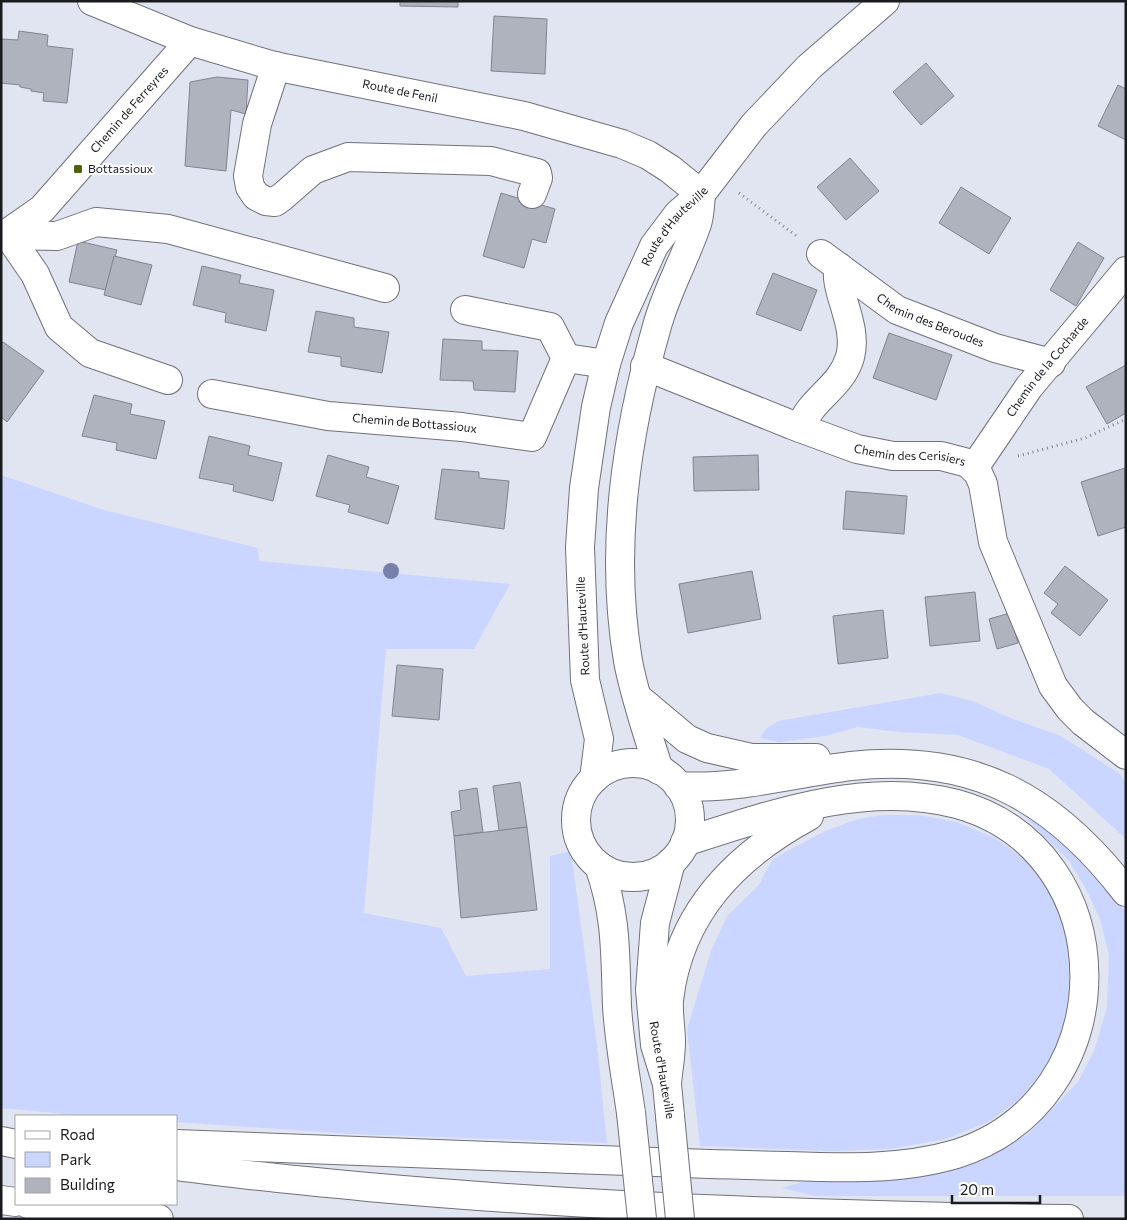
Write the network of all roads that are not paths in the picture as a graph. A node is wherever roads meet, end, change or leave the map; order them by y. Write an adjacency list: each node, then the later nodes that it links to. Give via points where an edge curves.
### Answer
1 (92, 1): 3 (main road, Route de Fenil)
2 (877, 7): 5 (main road, via 789,88 754,125)
3 (190, 41): 4 (main road, Route de Fenil); 7 (main road, Chemin de Ferreyres, via 42,209)
4 (276, 66): 5 (main road, Route de Fenil, via 524,116 622,144); 6 (main road, via 257,124 248,176 250,188 256,196 275,202 313,170 348,157 491,161 537,173)
5 (708, 184): 13 (main road, Route d'Hauteville, via 678,214 654,246 632,290); 14 (main road, Route d'Hauteville, via 698,222 662,307)
6 (532, 194)
7 (4, 236): 9 (main road, via 57,236 96,222 168,229); 15 (main road, via 35,274 59,327 90,353)
8 (1126, 271): 12 (main road, Chemin de la Cocharde)
9 (385, 288)
10 (465, 310): 11 (main road, via 550,327)
11 (566, 358): 13 (main road); 16 (main road, Chemin de Bottassioux, via 532,437 462,427 328,416)
12 (1050, 363): 17 (main road, Chemin des Beroudes, via 995,348 897,310 830,261 852,329 850,357 841,376 813,404); 18 (main road, Chemin de la Cocharde, via 1029,387)
13 (606, 364): 14 (main road, Chemin des Cerisiers); 23 (main road, Route d'Hauteville, via 589,448 580,548 585,680 599,739)
14 (646, 366): 17 (main road, Chemin des Cerisiers); 19 (main road, Route d'Hauteville, via 627,454 619,551 628,662)
15 (168, 380)
16 (212, 394)
17 (800, 428): 18 (main road, Chemin des Cerisiers, via 837,443 875,453 941,456 963,460)
18 (974, 468): 20 (main road, Chemin des Cerisiers, via 982,484 997,553 1028,620 1053,686 1083,722)
19 (638, 698): 21 (main road, via 687,739 707,748 751,758 820,758); 22 (main road, Route d'Hauteville)
20 (1126, 755)
21 (852, 766): 22 (main road, via 729,787); 27 (main road, via 896,764 941,768 1013,789 1045,810 1082,842)
22 (669, 778): 23 (main road, via 646,765 626,764 606,770); 25 (main road, via 687,804 690,819)
23 (594, 779): 26 (main road, via 582,795 576,820 582,846)
24 (837, 800): 25 (main road, via 736,826); 28 (main road, via 754,851 724,880 697,915 674,968 669,1002 671,1043); 33 (main road, via 913,796 980,811 1015,830 1046,855 1079,904 1092,941 1095,981 1094,1001 1084,1038 1054,1092 1025,1120 993,1139 935,1159 840,1168)
25 (678, 852): 26 (main road, via 656,872 640,877 614,874); 28 (main road, Route d'Hauteville, via 655,923 650,990 655,1045)
26 (599, 866): 39 (main road, bridge, via 609,894 615,933 618,1008)
27 (1126, 892)
28 (667, 1084): 40 (main road, Route d'Hauteville, bridge)
29 (1, 1138): 30 (main road)
30 (15, 1138)
31 (1, 1142): 32 (main road)
32 (15, 1144)
33 (178, 1144)
34 (178, 1166): 41 (main road, via 441,1193 570,1202 838,1215)
35 (1, 1200): 36 (main road)
36 (15, 1202)
37 (37, 1205): 38 (main road)
38 (159, 1219)
39 (642, 1219)
40 (680, 1219)
41 (1069, 1219)

